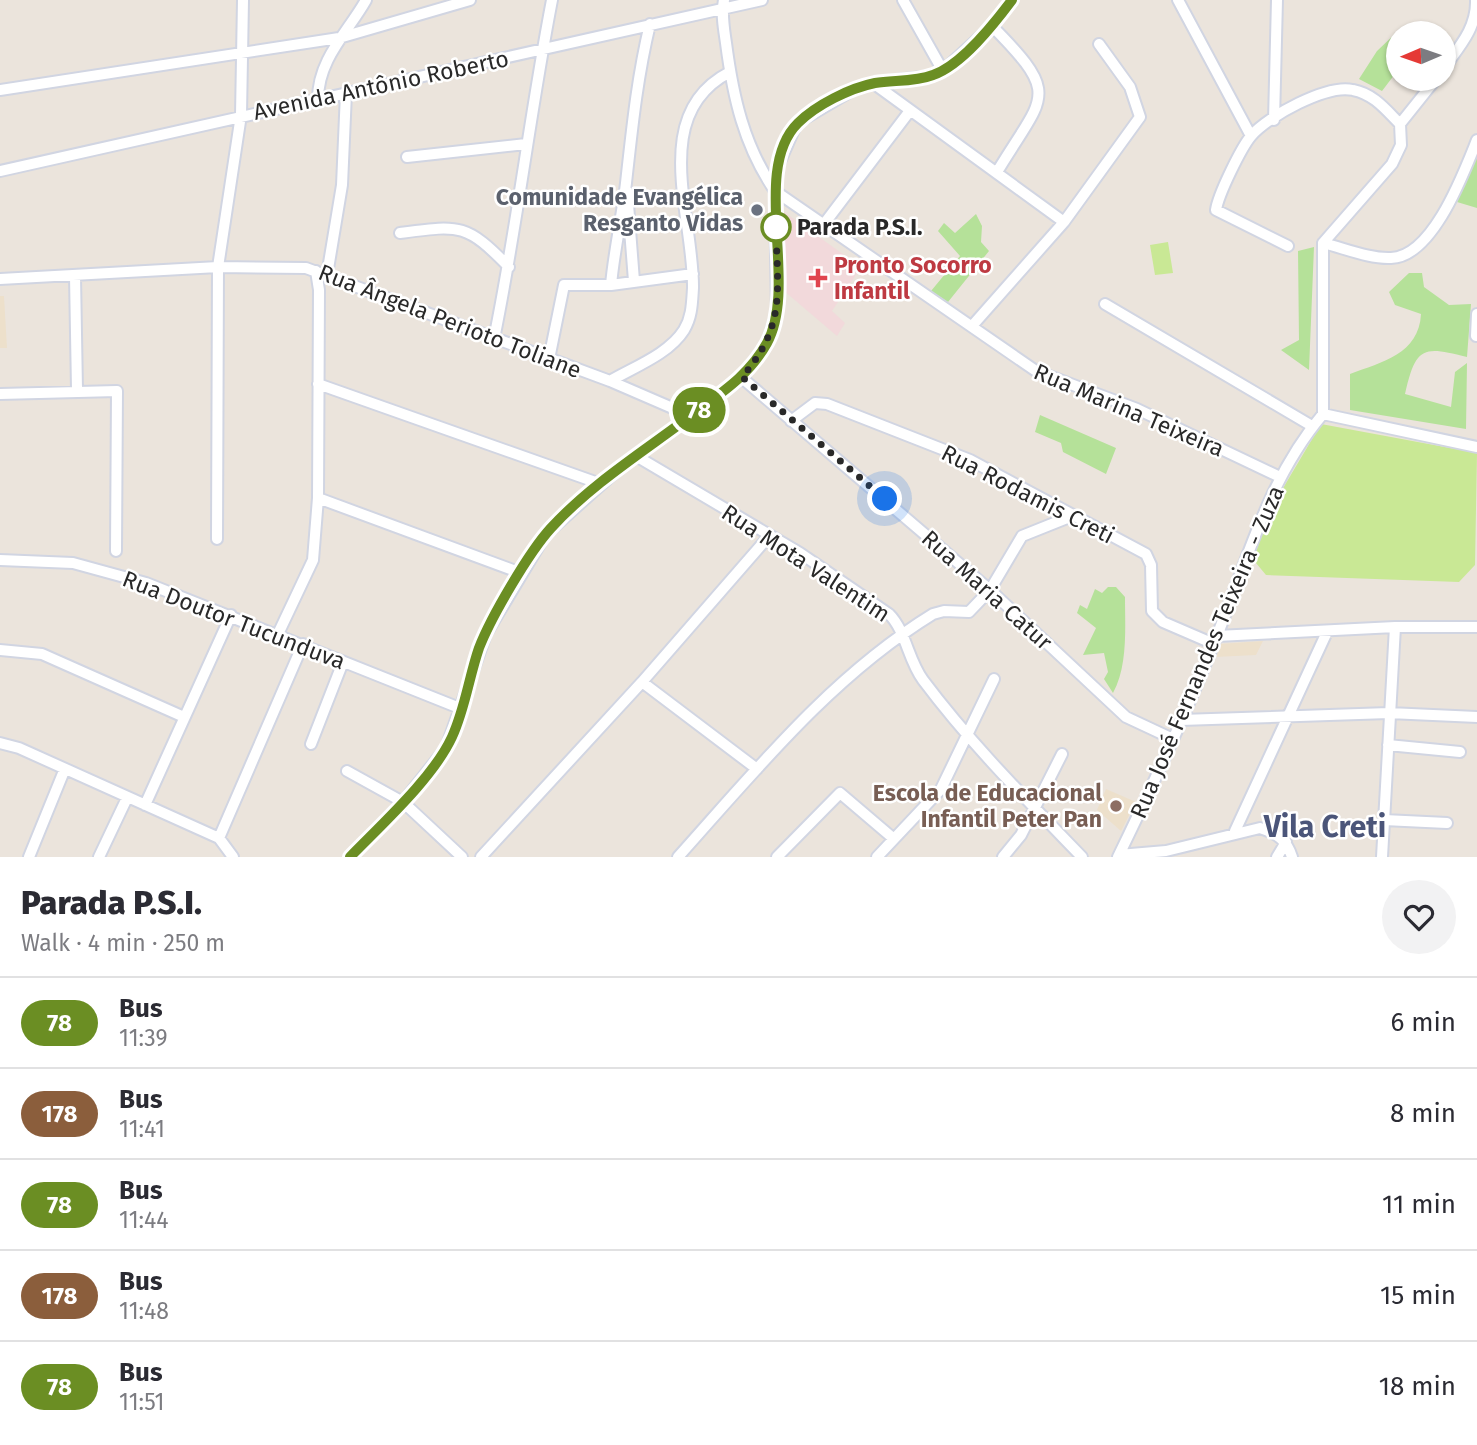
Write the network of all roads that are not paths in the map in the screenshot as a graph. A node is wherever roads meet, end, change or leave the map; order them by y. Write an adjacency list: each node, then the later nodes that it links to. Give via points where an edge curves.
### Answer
1 (243, 0): 18 (street)
2 (366, 0): 14 (street)
3 (470, 0): 14 (street)
4 (552, 0): 16 (street)
5 (762, 0): 11 (street, Avenida Antônio Roberto)
6 (903, 0): 19 (street)
7 (1012, 0): 13 (street)
8 (1178, 0): 30 (street)
9 (1277, 0): 28 (street)
10 (1476, 0): 17 (street, via 1476,19)
11 (723, 4): 12 (street, Avenida Antônio Roberto); 20 (street)
12 (650, 24): 16 (street, Avenida Antônio Roberto); 36 (street, via 632,112)
13 (992, 26): 19 (street); 35 (street, via 1034,72 1041,88 1037,106)
14 (339, 38): 18 (street); 25 (street, via 318,82)
15 (1099, 44): 38 (street, via 1130,87 1140,117)
16 (542, 50): 24 (street, Avenida Antônio Roberto); 32 (street)
17 (1456, 52)
18 (243, 54): 22 (street); 27 (street)
19 (943, 71): 21 (street, via 915,80)
20 (730, 72): 37 (street, via 748,143); 46 (street, via 698,94 685,119 682,177)
21 (873, 83): 26 (street); 37 (street, via 838,97 797,123 784,148)
22 (0, 90)
23 (1426, 91): 29 (street)
24 (346, 93): 25 (street, Avenida Antônio Roberto); 45 (street, via 343,172)
25 (318, 99): 27 (street, Avenida Antônio Roberto)
26 (909, 112): 35 (street); 39 (street)
27 (241, 115): 34 (street, Avenida Antônio Roberto); 43 (street)
28 (1274, 120): 29 (street, via 1320,93 1349,89 1377,101); 30 (street)
29 (1400, 124): 41 (street, via 1401,145 1392,164)
30 (1251, 136): 42 (street, via 1216,210)
31 (1477, 140): 41 (street, via 1444,213 1410,252 1380,257)
32 (526, 144): 33 (street); 44 (street)
33 (407, 157)
34 (0, 171)
35 (997, 172): 38 (street)
36 (626, 185): 49 (street); 50 (street)
37 (775, 191): 39 (street, Rua Marina Teixeira); 57 (street, via 777,313 767,342)
38 (1064, 222): 53 (street)
39 (824, 224): 53 (street, Rua Marina Teixeira)
40 (400, 233): 44 (street, via 444,228 471,232)
41 (1323, 243): 62 (street)
42 (1289, 246)
43 (218, 267): 45 (street, Rua Ângela Perioto Toliane, via 282,266); 47 (street, Rua Ângela Perioto Toliane); 73 (street)
44 (509, 267): 55 (street)
45 (321, 273): 55 (street, Rua Ângela Perioto Toliane); 59 (street)
46 (693, 274): 49 (street); 58 (street, via 690,317 684,330 664,351)
47 (75, 276): 48 (street, Rua Ângela Perioto Toliane); 60 (street)
48 (0, 279)
49 (634, 281): 50 (street)
50 (611, 285): 56 (street, via 564,285)
51 (1105, 304): 65 (street)
52 (1477, 314): 54 (street)
53 (972, 326): 68 (street, Rua Marina Teixeira, via 1036,371 1137,409)
54 (1476, 337)
55 (494, 339): 56 (street, Rua Ângela Perioto Toliane)
56 (550, 359): 58 (street, Rua Ângela Perioto Toliane)
57 (742, 377): 63 (street); 64 (street, Rua Maria Catur)
58 (610, 381): 63 (street, Rua Ângela Perioto Toliane)
59 (318, 384): 69 (street); 70 (street)
60 (77, 390): 61 (street); 74 (street, via 117,391)
61 (0, 394)
62 (1323, 414): 65 (street, Rua José Fernandes Teixeira - Zuza); 66 (street)
63 (691, 416): 67 (street)
64 (791, 421): 71 (street, Rua Rodamis Creti, via 815,403 827,404 970,460); 77 (street, Rua Maria Catur)
65 (1312, 426): 68 (street, Rua José Fernandes Teixeira - Zuza)
66 (1477, 447)
67 (636, 456): 69 (street); 72 (street, Rua Mota Valentim)
68 (1280, 477): 84 (street, Rua José Fernandes Teixeira - Zuza, via 1249,545)
69 (601, 484): 76 (street, via 553,526)
70 (318, 498): 76 (street); 82 (street, via 313,561)
71 (1072, 516): 77 (street, via 1022,536); 84 (street, Rua Rodamis Creti, via 1146,554 1151,565 1152,611 1163,622)
72 (769, 535): 83 (street, Rua Mota Valentim, via 889,614); 89 (street)
73 (217, 539)
74 (116, 551)
75 (0, 560): 78 (street, Rua Doutor Tucunduva, via 73,563 146,583)
76 (521, 573): 90 (street, via 480,646)
77 (990, 590): 83 (street, via 969,612 938,612); 97 (street, Rua Maria Catur, via 1126,717)
78 (231, 615): 82 (street, Rua Doutor Tucunduva); 92 (street)
79 (1395, 627): 80 (street); 81 (street); 91 (street)
80 (1477, 627)
81 (1327, 632): 84 (street); 94 (street)
82 (278, 634): 85 (street, Rua Doutor Tucunduva)
83 (901, 634): 96 (street, Rua Mota Valentim, via 915,668); 103 (street, via 824,700)
84 (1216, 640): 95 (street, Rua José Fernandes Teixeira - Zuza)
85 (303, 644): 87 (street, Rua Doutor Tucunduva); 113 (street)
86 (0, 650): 92 (street, via 42,654)
87 (343, 662): 90 (street, Rua Doutor Tucunduva); 99 (street)
88 (993, 679): 96 (street)
89 (642, 682): 103 (street); 122 (street)
90 (462, 709): 107 (street, via 446,748)
91 (1390, 713): 93 (street); 94 (street); 100 (street)
92 (184, 717): 108 (street)
93 (1477, 717)
94 (1289, 718): 95 (street); 112 (street)
95 (1181, 720): 97 (street, Rua José Fernandes Teixeira - Zuza)
96 (968, 736): 109 (street, Rua Mota Valentim); 114 (street, via 941,789)
97 (1173, 739): 116 (street, Rua José Fernandes Teixeira - Zuza)
98 (0, 743): 104 (street)
99 (311, 744)
100 (1388, 745): 101 (street); 110 (street)
101 (1460, 752)
102 (1062, 754): 109 (street)
103 (757, 769): 123 (street)
104 (64, 771): 106 (street); 117 (street)
105 (348, 771): 107 (street)
106 (127, 798): 108 (street); 118 (street)
107 (403, 803): 120 (street); 121 (street)
108 (145, 805): 113 (street)
109 (1036, 809): 126 (street); 127 (street, Rua Mota Valentim)
110 (1384, 820): 111 (street); 130 (street)
111 (1447, 823)
112 (1235, 831): 115 (street, via 1260,828); 116 (street, via 1166,851)
113 (219, 838): 119 (street)
114 (894, 839): 124 (street, via 845,794 835,795); 125 (street)
115 (1286, 842): 128 (street); 129 (street)
116 (1119, 856)
117 (29, 857)
118 (99, 857)
119 (233, 857)
120 (350, 857)
121 (462, 857)
122 (481, 857)
123 (678, 857)
124 (777, 857)
125 (877, 857)
126 (1003, 857)
127 (1082, 857)
128 (1277, 857)
129 (1292, 857)
130 (1382, 857)

